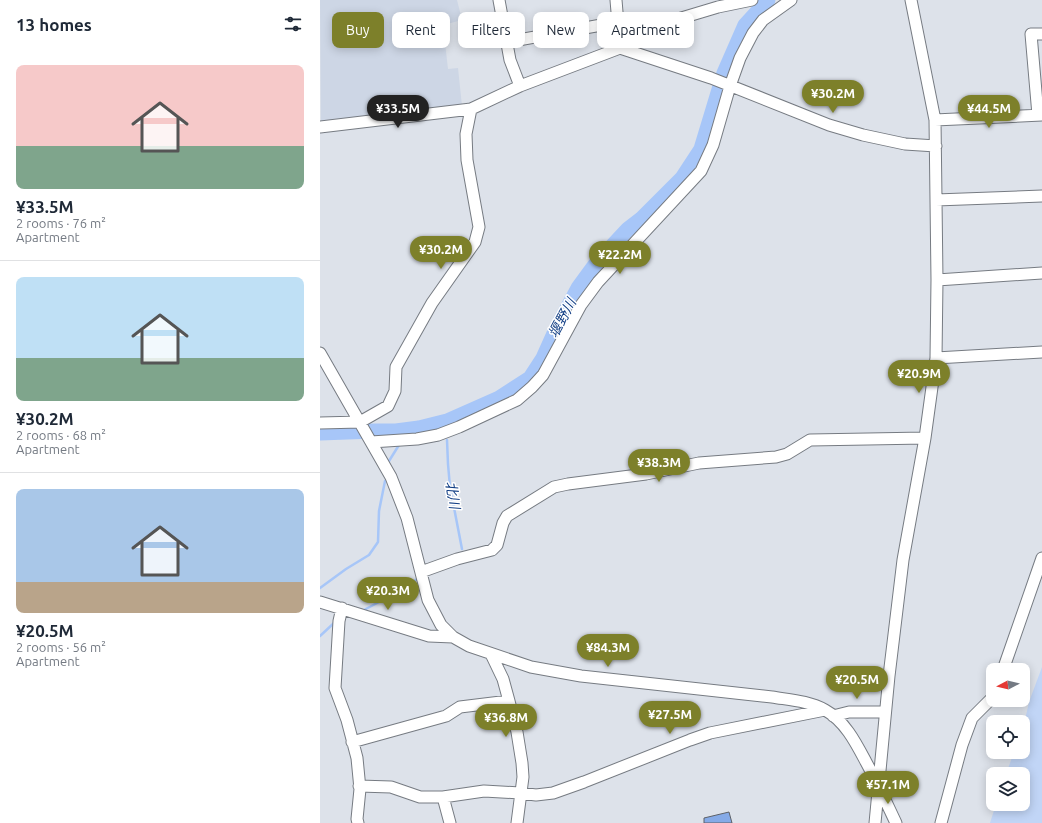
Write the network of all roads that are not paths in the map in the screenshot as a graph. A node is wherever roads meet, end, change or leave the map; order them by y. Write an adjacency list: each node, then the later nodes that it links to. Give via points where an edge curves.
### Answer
1 (499, 0): 6 (street)
2 (752, 0): 8 (street)
3 (791, 0): 16 (street, via 763,20 753,33)
4 (911, 0): 19 (street)
5 (617, 1): 7 (street)
6 (501, 12)
7 (618, 12)
8 (694, 14)
9 (597, 26): 11 (street)
10 (1042, 34): 18 (street, via 1031,34)
11 (525, 39)
12 (508, 48): 15 (street)
13 (614, 48): 15 (street)
14 (625, 48): 16 (street)
15 (520, 86): 17 (street)
16 (730, 86): 21 (street, via 829,125 863,135 905,144); 32 (street, via 713,145 701,170 580,305 543,375 532,387 516,400 438,435 417,439)
17 (471, 109): 20 (street); 30 (street, via 466,134 467,160 479,227 475,242 432,303 396,367 395,390 388,406)
18 (1040, 115): 19 (street)
19 (936, 120): 21 (street)
20 (320, 127)
21 (936, 146): 23 (street)
22 (1042, 196): 23 (street)
23 (936, 200): 25 (street)
24 (1042, 272): 25 (street)
25 (937, 280): 28 (street)
26 (1042, 352): 28 (street)
27 (320, 353): 30 (street)
28 (936, 358): 31 (street)
29 (320, 423): 30 (street)
30 (360, 424): 32 (street)
31 (925, 438): 34 (street, via 810,440 787,454 776,457 699,463 646,474 554,487 507,516 497,545 492,550 456,559); 42 (street, via 903,560)
32 (370, 441): 34 (street, via 390,477 407,518)
33 (1042, 558): 39 (street)
34 (421, 572): 37 (street, via 428,600 441,625)
35 (320, 602): 36 (street)
36 (342, 608): 37 (street, via 429,636); 44 (street, via 335,688)
37 (452, 638): 38 (street)
38 (491, 654): 40 (street); 43 (street, via 554,672 772,697 802,702)
39 (1005, 663)
40 (509, 701): 44 (street, via 460,707 446,716); 47 (street, via 522,763)
41 (986, 704): 54 (street, via 972,718)
42 (885, 712): 43 (street); 45 (street)
43 (829, 713): 45 (street, via 854,738); 47 (street, via 710,733 553,793)
44 (352, 742): 46 (street, via 357,758)
45 (879, 785): 52 (street); 53 (street)
46 (359, 786): 48 (street, via 391,787 420,797); 49 (street)
47 (520, 793): 48 (street, via 484,791); 51 (street)
48 (443, 797): 50 (street)
49 (358, 823)
50 (450, 823)
51 (517, 823)
52 (875, 823)
53 (896, 823)
54 (941, 823)

